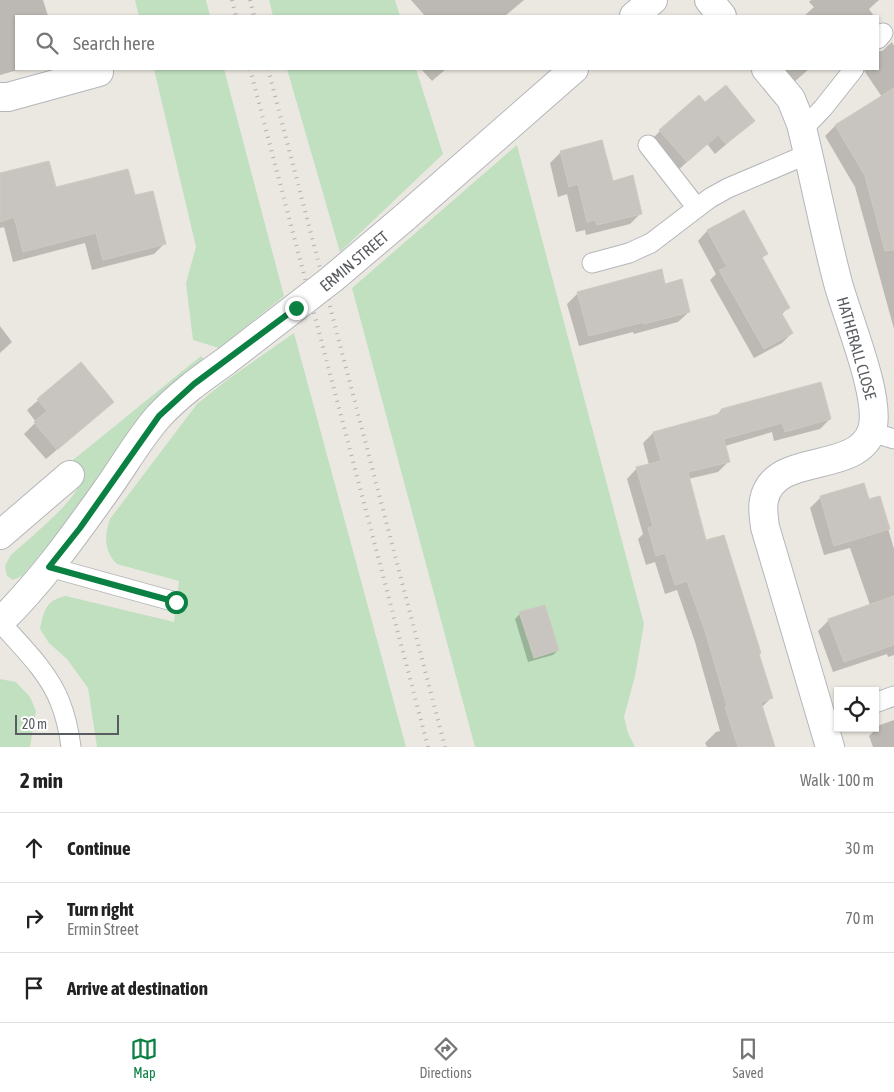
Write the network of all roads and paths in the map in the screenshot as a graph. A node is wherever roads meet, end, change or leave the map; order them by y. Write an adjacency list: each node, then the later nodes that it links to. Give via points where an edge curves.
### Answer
1 (653, 0): 3 (street)
2 (709, 0): 4 (street)
3 (635, 15)
4 (721, 15)
5 (573, 70): 17 (street, ERMIN STREET, bridge, via 332,279 188,389 159,416)
6 (767, 70): 10 (street, HATHERALL CLOSE, via 791,99)
7 (853, 70): 10 (lane, via 818,115)
8 (99, 72): 9 (street)
9 (0, 97)
10 (805, 142): 12 (lane); 14 (street, HATHERALL CLOSE, via 838,283)
11 (648, 145): 12 (lane)
12 (696, 208): 13 (lane, via 651,243 630,253)
13 (592, 263)
14 (882, 436): 22 (street, HATHERALL CLOSE, via 867,440 849,453 775,478 764,500 765,527)
15 (70, 475): 16 (street)
16 (0, 535)
17 (49, 567): 18 (lane); 19 (street, ERMIN STREET, via 28,593)
18 (176, 602)
19 (1, 618): 23 (lane, via 48,678 60,700)
20 (894, 696): 21 (lane)
21 (879, 702)
22 (830, 729)
23 (71, 747)

